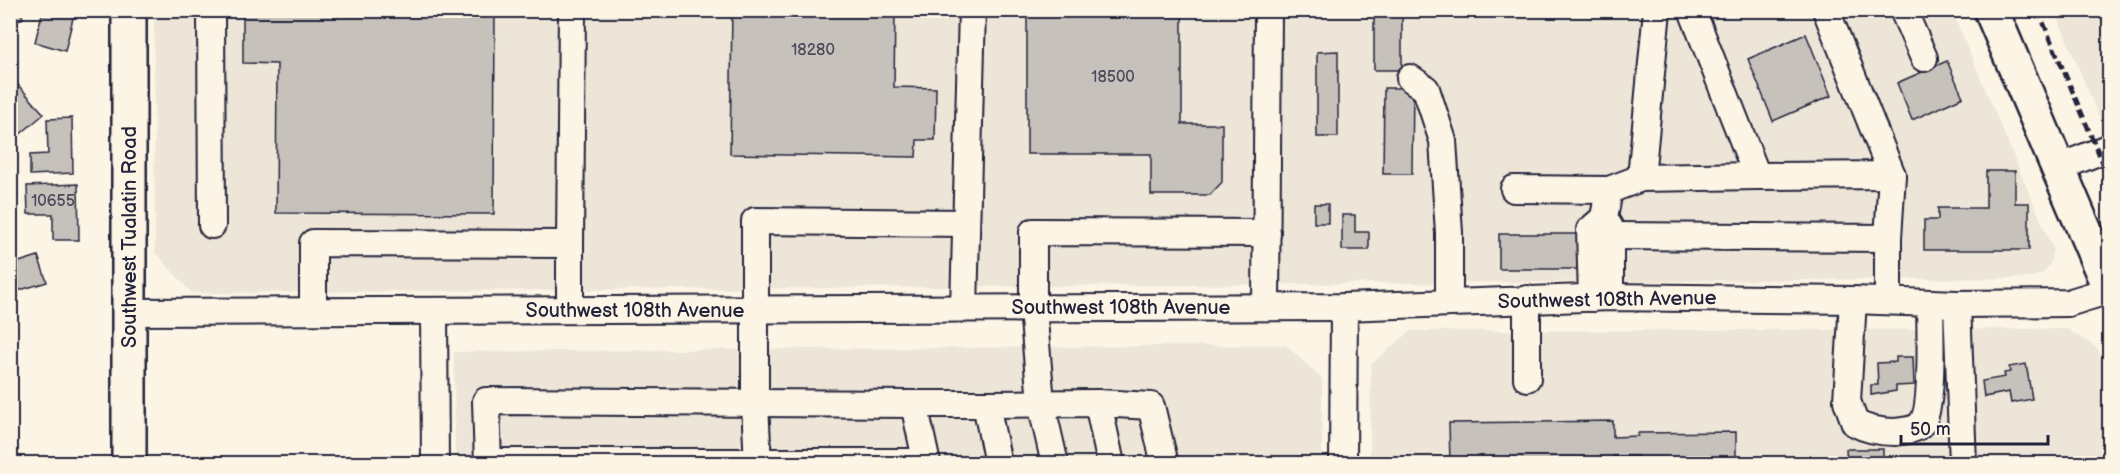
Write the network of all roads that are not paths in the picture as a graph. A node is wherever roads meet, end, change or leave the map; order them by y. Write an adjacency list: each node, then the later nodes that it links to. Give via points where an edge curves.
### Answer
1 (129, 10): 42 (main road, Southwest Tualatin Road)
2 (211, 10): 21 (street)
3 (572, 10): 25 (street)
4 (972, 10): 20 (street)
5 (1268, 10): 23 (street)
6 (1657, 10): 17 (street)
7 (1692, 10): 16 (street)
8 (1826, 10): 15 (street)
9 (1903, 10): 11 (street)
10 (1991, 10): 14 (main road)
11 (1924, 58)
12 (1410, 78): 31 (street, via 1426,89 1443,141)
13 (2109, 147): 14 (street)
14 (2058, 168): 26 (main road)
15 (1892, 175): 16 (street); 24 (street)
16 (1757, 176): 17 (street)
17 (1641, 178): 19 (street)
18 (1515, 189): 19 (street)
19 (1609, 190): 22 (street)
20 (966, 223): 36 (street); 38 (street, via 755,221)
21 (212, 225)
22 (1607, 227): 24 (street); 27 (street, via 1590,230)
23 (1267, 233): 34 (street); 37 (street, via 1033,232)
24 (1888, 238): 30 (street)
25 (570, 244): 39 (street); 40 (street, via 313,243)
26 (2109, 290): 33 (street, Southwest 108th Avenue, via 2068,303)
27 (1601, 297): 28 (street, Southwest 108th Avenue); 29 (street, Southwest 108th Avenue)
28 (1527, 299): 31 (street, Southwest 108th Avenue); 43 (street)
29 (1853, 300): 30 (street, Southwest 108th Avenue); 32 (street, via 1847,400 1855,423 1884,432 1919,426 1925,418 1929,400)
30 (1888, 301): 32 (street, Southwest 108th Avenue)
31 (1449, 302): 35 (street, Southwest 108th Avenue)
32 (1930, 303): 33 (street, Southwest 108th Avenue)
33 (1957, 304): 59 (street)
34 (1266, 307): 35 (street, Southwest 108th Avenue); 37 (street, Southwest 108th Avenue)
35 (1344, 307): 58 (street)
36 (964, 308): 37 (street, Southwest 108th Avenue); 38 (street, Southwest 108th Avenue)
37 (1033, 308): 44 (street)
38 (754, 309): 39 (street, Southwest 108th Avenue); 46 (street)
39 (570, 310): 41 (street, Southwest 108th Avenue)
40 (313, 311): 41 (street, Southwest 108th Avenue); 42 (street, Southwest 108th Avenue)
41 (434, 311): 53 (street)
42 (130, 312): 52 (main road, Southwest Tualatin Road)
43 (1527, 378)
44 (1041, 403): 45 (street); 48 (street); 55 (street)
45 (1098, 403): 56 (street); 57 (street, via 1151,406)
46 (755, 404): 47 (street); 49 (street, via 486,401); 50 (street)
47 (914, 404): 48 (street); 51 (street)
48 (986, 404): 54 (street)
49 (488, 463): 50 (street)
50 (758, 463): 51 (street)
51 (927, 463)
52 (129, 464)
53 (435, 464)
54 (998, 464)
55 (1055, 464)
56 (1112, 464)
57 (1165, 464)
58 (1343, 464)
59 (1963, 464)

